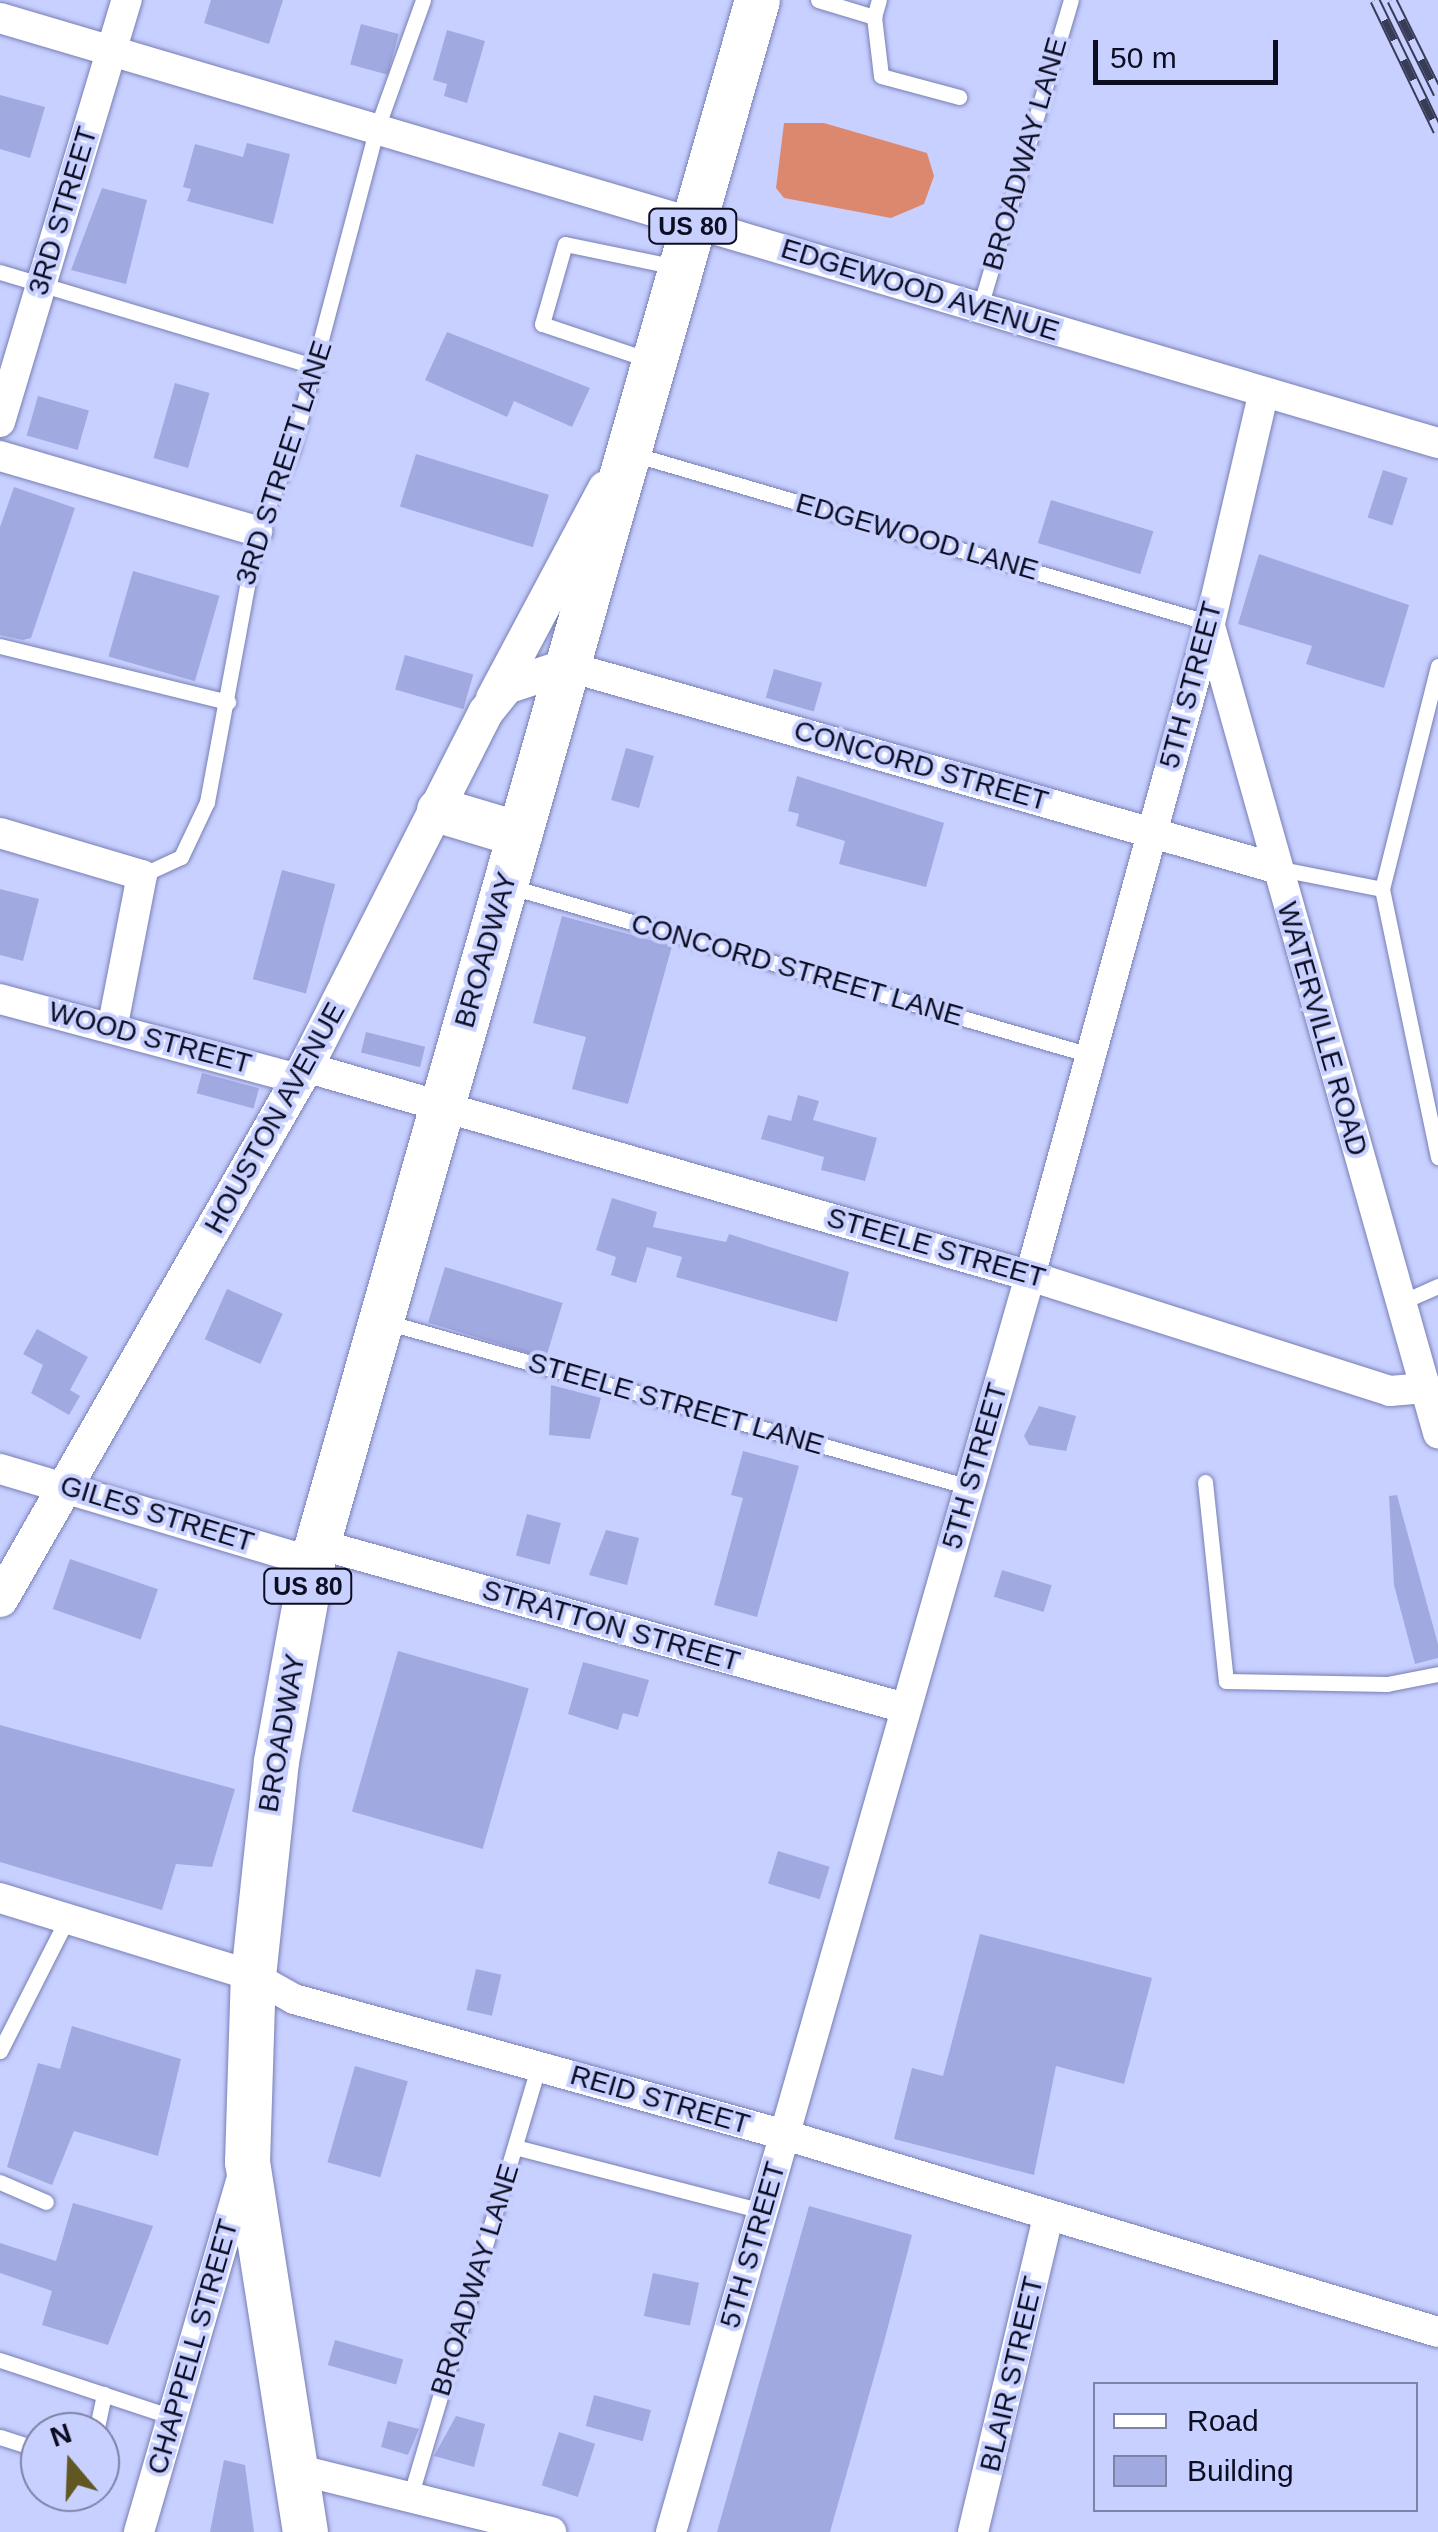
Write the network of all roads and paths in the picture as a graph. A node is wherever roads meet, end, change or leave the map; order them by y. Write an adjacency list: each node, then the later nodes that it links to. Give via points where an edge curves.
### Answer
1 (127, 0): 8 (street, 3RD STREET)
2 (423, 0): 10 (lane, 3RD STREET LANE)
3 (758, 0): 11 (main road, US 80)
4 (818, 0): 6 (lane)
5 (1070, 0): 15 (lane, BROADWAY LANE)
6 (876, 8): 9 (lane, via 882,76)
7 (0, 18): 8 (street, EDGEWOOD AVENUE)
8 (112, 51): 10 (street, EDGEWOOD AVENUE); 14 (street, 3RD STREET)
9 (959, 98)
10 (377, 128): 11 (street, EDGEWOOD AVENUE); 17 (lane, 3RD STREET LANE)
11 (694, 222): 12 (main road, US 80); 15 (street, EDGEWOOD AVENUE)
12 (680, 268): 16 (main road, US 80); 16 (lane, via 565,244 542,324)
13 (0, 272): 14 (lane)
14 (40, 284): 17 (lane); 19 (street, 3RD STREET)
15 (980, 307): 18 (street, EDGEWOOD AVENUE)
16 (652, 361): 21 (main road, US 80)
17 (316, 367): 23 (lane, 3RD STREET LANE)
18 (1264, 395): 20 (street, EDGEWOOD AVENUE); 24 (street, 5TH STREET)
19 (0, 422)
20 (1438, 443)
21 (624, 452): 24 (lane, EDGEWOOD LANE); 26 (main road, US 80); 29 (street)
22 (0, 456): 23 (street)
23 (256, 531): 28 (lane, 3RD STREET LANE)
24 (1210, 623): 31 (street, 5TH STREET); 34 (street, WATERVILLE ROAD)
25 (0, 646): 28 (lane)
26 (566, 666): 29 (street, HOUSTON AVENUE, via 506,686); 31 (street, CONCORD STREET); 33 (main road, BROADWAY / US 80)
27 (1438, 666): 37 (lane)
28 (228, 702): 35 (lane, 3RD STREET LANE, via 207,802 181,857)
29 (486, 712): 30 (street, HOUSTON AVENUE)
30 (439, 810): 33 (main road); 41 (street, HOUSTON AVENUE)
31 (1151, 832): 34 (street, CONCORD STREET); 40 (street, 5TH STREET)
32 (0, 833): 35 (street)
33 (519, 834): 36 (main road, BROADWAY / US 80)
34 (1275, 868): 37 (lane); 46 (street, WATERVILLE ROAD)
35 (142, 875): 39 (street)
36 (504, 885): 40 (lane, CONCORD STREET LANE); 42 (main road, BROADWAY / US 80)
37 (1382, 890): 43 (lane)
38 (0, 999): 39 (street, WOOD STREET)
39 (113, 1024): 41 (street, WOOD STREET)
40 (1090, 1055): 44 (street, 5TH STREET)
41 (302, 1073): 42 (street, WOOD STREET); 52 (street, HOUSTON AVENUE)
42 (443, 1104): 44 (street, STEELE STREET); 47 (main road, BROADWAY / US 80)
43 (1438, 1157)
44 (1030, 1276): 48 (street, STEELE STREET, via 1390,1390); 53 (street, 5TH STREET)
45 (1438, 1286): 46 (lane)
46 (1402, 1302): 48 (street, WATERVILLE ROAD)
47 (382, 1321): 53 (lane, STEELE STREET LANE); 54 (main road, BROADWAY / US 80)
48 (1428, 1388): 49 (street, WATERVILLE ROAD)
49 (1438, 1433)
50 (0, 1469): 52 (street, GILES STREET)
51 (1205, 1482): 56 (lane, via 1226,1681 1387,1684)
52 (70, 1484): 54 (street, GILES STREET); 55 (street, HOUSTON AVENUE)
53 (969, 1487): 57 (street, 5TH STREET)
54 (315, 1553): 57 (street, STRATTON STREET); 60 (main road, BROADWAY / US 80, via 274,1772)
55 (0, 1600)
56 (1438, 1674)
57 (905, 1708): 63 (street, 5TH STREET)
58 (0, 1898): 59 (street, REID STREET)
59 (67, 1919): 60 (street, REID STREET); 61 (lane)
60 (253, 1976): 62 (street, REID STREET, via 294,1999); 65 (main road, BROADWAY / US 80)
61 (0, 2051)
62 (539, 2065): 63 (street, REID STREET); 64 (lane, BROADWAY LANE)
63 (785, 2135): 68 (street, 5TH STREET); 69 (street, REID STREET)
64 (515, 2147): 68 (lane); 76 (lane, BROADWAY LANE)
65 (247, 2162): 74 (street, CHAPPELL STREET); 75 (main road, BROADWAY / US 80)
66 (0, 2182): 67 (lane)
67 (46, 2202)
68 (763, 2211): 80 (street, 5TH STREET)
69 (1048, 2216): 70 (street, REID STREET); 81 (street, BLAIR STREET)
70 (1438, 2332)
71 (0, 2360): 72 (lane)
72 (104, 2394): 73 (lane); 74 (lane)
73 (100, 2412)
74 (172, 2417): 77 (street, CHAPPELL STREET)
75 (291, 2468): 76 (street); 78 (main road, BROADWAY / US 80)
76 (411, 2494): 79 (street)
77 (139, 2532)
78 (305, 2532)
79 (551, 2532)
80 (670, 2532)
81 (973, 2532)

